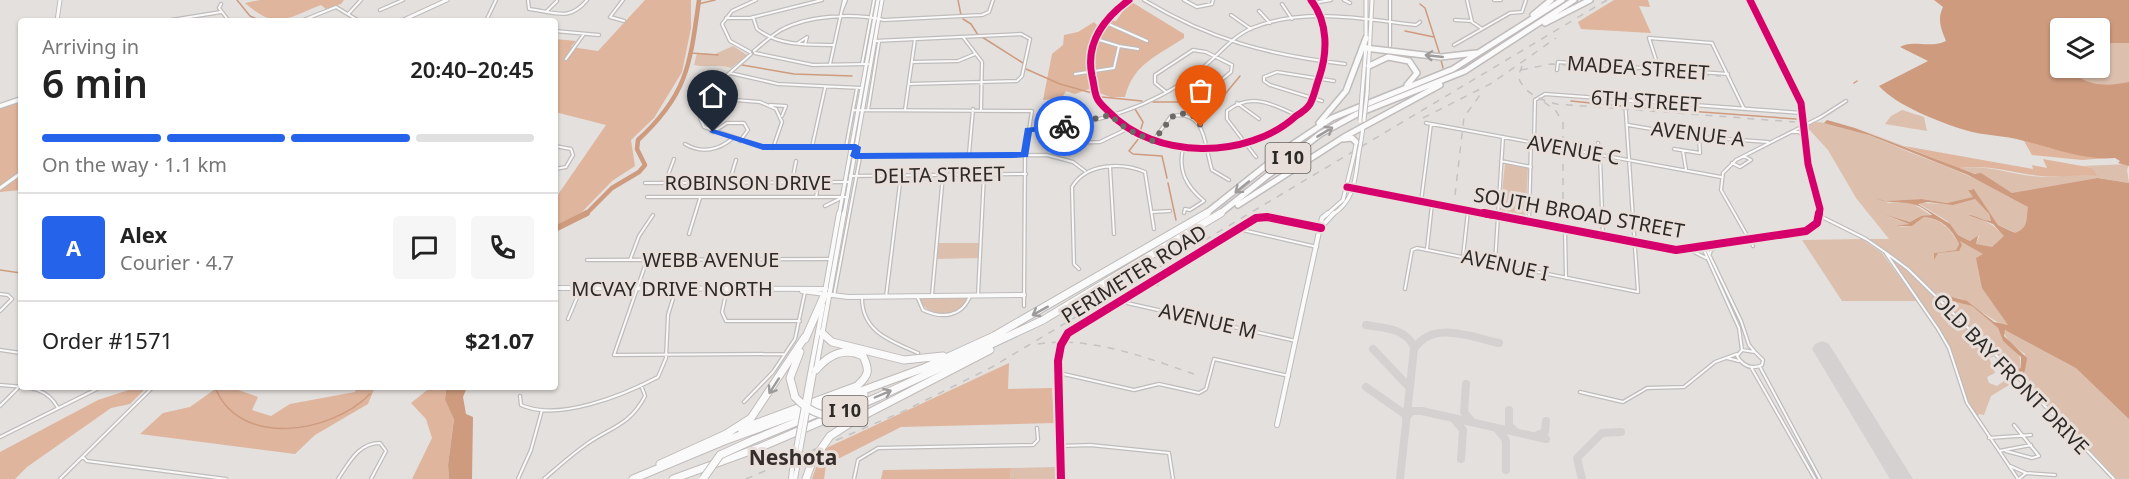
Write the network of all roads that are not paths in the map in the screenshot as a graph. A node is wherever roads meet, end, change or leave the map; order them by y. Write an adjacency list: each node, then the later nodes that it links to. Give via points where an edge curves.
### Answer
1 (60, 0): 50 (main road)
2 (361, 0): 44 (street)
3 (403, 0): 39 (street)
4 (447, 0): 33 (main road)
5 (496, 0): 56 (street)
6 (528, 0): 42 (street, via 529,9)
7 (587, 0): 42 (street, via 577,12)
8 (623, 0): 62 (street, via 611,18)
9 (756, 0): 57 (street, via 737,7)
10 (822, 0): 48 (street)
11 (845, 0): 49 (street)
12 (878, 0): 58 (main road); 58 (street)
13 (993, 0): 58 (street, via 987,14)
14 (1129, 0): 64 (street)
15 (1144, 0): 83 (street)
16 (1184, 0): 17 (street, via 1203,8)
17 (1214, 0)
18 (1331, 0): 35 (street)
19 (1344, 0): 36 (street)
20 (1366, 0): 60 (main road)
21 (1372, 0): 60 (main road)
22 (1386, 0): 23 (street)
23 (1390, 0): 65 (street)
24 (1467, 0): 63 (street)
25 (1494, 0): 26 (street)
26 (1501, 0)
27 (1526, 0): 43 (street)
28 (1551, 0): 68 (highway)
29 (1562, 0): 68 (highway, I 10)
30 (1574, 0): 72 (highway, I 10)
31 (1590, 0): 72 (highway)
32 (1750, 0): 136 (street, via 1797,90)
33 (441, 1): 55 (main road)
34 (557, 1): 42 (street)
35 (1312, 1): 47 (street)
36 (1350, 3)
37 (221, 4): 40 (street)
38 (1282, 4): 59 (street)
39 (380, 10)
40 (221, 11): 46 (street); 52 (street)
41 (1258, 11): 67 (street)
42 (546, 12)
43 (1522, 12): 70 (street, via 1512,12)
44 (348, 13): 53 (street, via 338,7); 54 (street)
45 (1231, 15): 69 (street)
46 (190, 16): 51 (street)
47 (1322, 16): 59 (street); 60 (street); 97 (street)
48 (753, 17): 57 (street); 75 (street, via 759,31)
49 (840, 17): 58 (street); 75 (street, via 803,22); 85 (street)
50 (57, 18)
51 (180, 18)
52 (227, 18)
53 (313, 18)
54 (355, 18)
55 (407, 18)
56 (487, 18)
57 (726, 18): 92 (street, via 725,36)
58 (875, 18): 80 (main road); 99 (street)
59 (1291, 20): 67 (street)
60 (1369, 20): 65 (street); 79 (main road); 91 (main road)
61 (1455, 20): 63 (street)
62 (624, 21)
63 (1472, 21): 70 (street)
64 (1104, 22): 77 (street); 81 (street)
65 (1390, 22): 66 (street); 88 (street)
66 (1420, 22)
67 (1270, 23): 69 (street)
68 (1519, 28): 89 (highway, I 10)
69 (1251, 29): 83 (street)
70 (1482, 29): 86 (street)
71 (558, 31): 73 (street)
72 (1526, 32): 105 (highway, I 10)
73 (584, 34): 74 (street); 95 (street)
74 (599, 35)
75 (772, 37): 82 (street); 92 (street)
76 (963, 37): 78 (street); 93 (street); 102 (street, via 1028,36)
77 (1094, 38): 87 (street); 108 (street)
78 (915, 39): 80 (street); 96 (street)
79 (1366, 39): 91 (main road); 151 (highway, via 1346,91)
80 (875, 41): 99 (main road); 133 (street)
81 (1148, 41)
82 (798, 43): 84 (street); 84 (street, via 807,37)
83 (1230, 43): 94 (street); 97 (street, via 1268,54)
84 (805, 44): 85 (street)
85 (834, 45): 98 (street)
86 (1454, 45)
87 (1119, 46): 90 (street); 108 (street, via 1114,68)
88 (1390, 46)
89 (1490, 47): 91 (highway, one-way to 91, via 1452,57); 117 (highway, I 10, via 1445,73)
90 (1138, 49)
91 (1367, 49): 101 (main road); 119 (main road)
92 (753, 53): 98 (street, via 792,62); 106 (street)
93 (975, 54): 96 (street, via 958,61); 113 (street, via 982,62)
94 (1217, 56): 114 (street); 114 (street, via 1233,67 1215,86 1195,94); 118 (street, via 1189,51 1157,73 1155,83)
95 (566, 59)
96 (912, 62): 112 (street)
97 (1323, 62): 100 (street); 110 (street)
98 (830, 64): 99 (street)
99 (866, 64): 116 (main road)
100 (1345, 64)
101 (1369, 66): 117 (highway, via 1380,58 1409,61 1416,68 1416,77); 119 (main road)
102 (1023, 69): 113 (street, via 1017,81)
103 (1659, 69): 104 (street, MADEA STREET, via 1558,62); 109 (street, MADEA STREET); 109 (street, via 1647,39 1714,45)
104 (1557, 70)
105 (1465, 71): 142 (highway); 217 (highway, I 10, one-way to 105, via 1320,134 1366,110)
106 (729, 73): 115 (street, via 754,80); 120 (street)
107 (1075, 74): 108 (street)
108 (1089, 74): 137 (street)
109 (1728, 74): 132 (street)
110 (1322, 79): 111 (street); 121 (street); 121 (street, via 1277,72 1264,77 1270,85)
111 (1334, 81)
112 (909, 84): 113 (street); 134 (street)
113 (983, 84): 131 (street)
114 (1177, 86): 118 (street)
115 (825, 88): 116 (street); 168 (street)
116 (862, 88): 133 (main road)
117 (1401, 89): 151 (highway, I 10, via 1348,111)
118 (1166, 93): 137 (street)
119 (1365, 94): 142 (main road, bridge)
120 (709, 98): 127 (street); 135 (street)
121 (1314, 99): 124 (street); 139 (street)
122 (18, 100): 129 (street)
123 (1625, 100): 132 (street, 6TH STREET); 145 (street); 161 (street, 6TH STREET, via 1538,96)
124 (1322, 101)
125 (1846, 101): 144 (street)
126 (1237, 103): 139 (street, via 1260,99); 140 (street); 160 (street, via 1226,116)
127 (770, 105): 138 (street); 138 (street, via 786,105)
128 (1050, 105): 146 (street)
129 (0, 106)
130 (973, 109): 131 (street); 134 (street); 179 (street)
131 (981, 109): 148 (street, via 1030,109)
132 (1744, 109): 136 (street, 6TH STREET)
133 (860, 110): 134 (street); 169 (street); 170 (main road)
134 (905, 110)
135 (703, 111): 149 (street, via 701,124)
136 (1802, 114): 144 (street)
137 (1110, 115): 146 (street); 147 (street)
138 (782, 116): 167 (street)
139 (1299, 117): 160 (street, via 1274,133)
140 (1259, 119)
141 (1426, 123): 143 (street, AVENUE C)
142 (1361, 124): 159 (main road); 175 (highway)
143 (1431, 124): 152 (street, AVENUE C); 214 (street)
144 (1803, 124): 150 (street); 154 (street)
145 (1628, 125): 153 (street, AVENUE A); 184 (street)
146 (1055, 128): 148 (street); 156 (street)
147 (1127, 129): 156 (street, via 1106,140 1086,144); 158 (street)
148 (1028, 130): 176 (street)
149 (713, 132): 155 (street); 157 (street, via 727,123 744,123 748,130)
150 (1789, 132): 154 (street, via 1797,131); 163 (street)
151 (1305, 135): 281 (highway, I 10, one-way to 281, via 1209,212)
152 (1503, 137): 161 (street, AVENUE C); 186 (street)
153 (1699, 137): 163 (street, AVENUE A); 174 (street, via 1701,152)
154 (1804, 137): 223 (street)
155 (733, 138): 157 (street); 164 (street, via 710,150)
156 (1063, 140): 165 (street)
157 (740, 141): 167 (street)
158 (1153, 141): 171 (street); 172 (street, via 1169,118 1184,114 1199,120)
159 (1357, 142): 175 (highway, via 1346,138); 209 (main road, bridge); 209 (main road, bridge, via 1359,152)
160 (1245, 143): 172 (street); 181 (street)
161 (1533, 143): 177 (street, AVENUE C); 189 (street, 6TH STREET)
162 (1598, 143): 177 (street)
163 (1769, 143): 180 (street)
164 (685, 144)
165 (1056, 144)
166 (558, 147): 190 (street, via 572,151 566,167)
167 (773, 147): 168 (street)
168 (812, 147): 169 (street)
169 (846, 147): 170 (street)
170 (854, 147): 178 (main road)
171 (1183, 148): 172 (street); 221 (street, via 1181,172 1193,192 1204,201)
172 (1206, 149): 201 (street, via 1212,170)
173 (1674, 149): 174 (street)
174 (1683, 151): 192 (street)
175 (1320, 153): 217 (highway)
176 (1025, 155): 179 (street); 193 (street, via 1056,156); 195 (street)
177 (1600, 155): 184 (street, AVENUE C); 232 (street)
178 (855, 156): 179 (street); 199 (main road); 199 (street)
179 (969, 156)
180 (1744, 156): 187 (street); 187 (street, via 1751,160 1740,166)
181 (1256, 157)
182 (674, 159): 205 (street)
183 (736, 160): 206 (street)
184 (1630, 160): 192 (street, AVENUE C); 234 (street)
185 (796, 161): 207 (street)
186 (1502, 161): 189 (street); 224 (street)
187 (1732, 163): 200 (street)
188 (1110, 167): 191 (street); 193 (street); 231 (street)
189 (1531, 167): 225 (street, 6TH STREET)
190 (558, 168)
191 (1138, 168): 220 (street, via 1148,176)
192 (1686, 170): 200 (street, AVENUE C)
193 (1085, 171): 250 (street, via 1072,187 1074,264)
194 (18, 174): 208 (main road)
195 (1026, 174): 198 (street, DELTA STREET); 263 (street)
196 (901, 175): 197 (street, DELTA STREET); 199 (street, DELTA STREET); 269 (street)
197 (943, 175): 198 (street, DELTA STREET); 265 (street)
198 (984, 175): 267 (street)
199 (852, 176): 203 (main road); 261 (street)
200 (1721, 177): 233 (street, via 1723,195)
201 (1229, 180)
202 (824, 182): 203 (street, ROBINSON DRIVE); 207 (street, ROBINSON DRIVE); 211 (street, via 818,186)
203 (848, 182): 212 (main road)
204 (645, 183): 205 (street, ROBINSON DRIVE)
205 (665, 183): 206 (street, ROBINSON DRIVE)
206 (729, 183): 207 (street, ROBINSON DRIVE)
207 (792, 183)
208 (0, 188)
209 (1349, 188): 214 (street, SOUTH BROAD STREET); 226 (main road, via 1346,205 1327,218)
210 (647, 197): 213 (street)
211 (816, 197): 212 (street); 213 (street)
212 (845, 197): 216 (street); 244 (main road)
213 (700, 198): 230 (street)
214 (1421, 202): 215 (street, SOUTH BROAD STREET)
215 (1432, 204): 219 (street, SOUTH BROAD STREET); 239 (street)
216 (825, 206)
217 (1226, 210): 276 (highway, I 10)
218 (1170, 211): 220 (street)
219 (1468, 211): 224 (street, SOUTH BROAD STREET); 242 (street)
220 (1152, 212): 228 (street)
221 (1184, 213)
222 (652, 215): 246 (street)
223 (1820, 216): 233 (street, SOUTH BROAD STREET, via 1814,226 1802,233); 241 (street, OLD BAY FRONT DRIVE, via 1866,238)
224 (1498, 217): 225 (street, SOUTH BROAD STREET); 249 (street)
225 (1529, 222): 229 (street, SOUTH BROAD STREET)
226 (1321, 228): 227 (street, PERIMETER ROAD, via 1261,217); 237 (main road)
227 (1238, 229): 237 (street); 252 (street, PERIMETER ROAD)
228 (1154, 230)
229 (1565, 230): 232 (street, SOUTH BROAD STREET); 251 (street)
230 (689, 234)
231 (1114, 234)
232 (1603, 237): 234 (street, SOUTH BROAD STREET)
233 (1750, 241): 235 (street, SOUTH BROAD STREET); 236 (street)
234 (1635, 243): 240 (street, SOUTH BROAD STREET); 251 (street, AVENUE I, via 1638,292)
235 (1718, 246): 238 (street, SOUTH BROAD STREET); 243 (street, via 1710,250)
236 (1753, 246)
237 (1317, 247): 278 (main road)
238 (1705, 248): 240 (street, SOUTH BROAD STREET); 243 (street); 248 (street)
239 (1426, 249): 242 (street, AVENUE I); 259 (street, via 1412,250)
240 (1690, 250): 248 (street)
241 (1885, 252): 318 (street, via 1946,342 1967,403); 344 (street, OLD BAY FRONT DRIVE, via 1908,269 2011,370)
242 (1463, 257): 249 (street, AVENUE I)
243 (1711, 257): 284 (street)
244 (834, 259): 247 (street, WEBB AVENUE); 261 (main road)
245 (587, 260): 246 (street, WEBB AVENUE)
246 (630, 260): 247 (street, WEBB AVENUE)
247 (647, 260): 256 (street)
248 (1708, 261): 283 (street, via 1739,328)
249 (1495, 263): 251 (street, AVENUE I)
250 (1079, 269)
251 (1566, 278)
252 (1151, 281): 253 (street); 270 (street, PERIMETER ROAD)
253 (1157, 284)
254 (558, 288): 255 (main road, MCVAY DRIVE NORTH)
255 (581, 288): 256 (main road, MCVAY DRIVE NORTH); 273 (street)
256 (637, 288): 257 (main road, MCVAY DRIVE NORTH); 287 (street, via 614,355)
257 (676, 289): 258 (main road, MCVAY DRIVE NORTH); 287 (street, via 668,315)
258 (727, 289): 260 (main road, MCVAY DRIVE NORTH); 274 (street, via 722,316 730,322)
259 (1405, 289)
260 (805, 290): 261 (main road, MCVAY DRIVE NORTH); 274 (street)
261 (828, 293): 268 (main road, MCVAY DRIVE NORTH); 275 (main road); 277 (highway); 294 (main road)
262 (0, 294): 272 (street, via 12,299)
263 (1024, 295): 267 (main road, MCVAY DRIVE NORTH); 271 (street)
264 (916, 296): 265 (main road, MCVAY DRIVE NORTH); 266 (street, via 922,310 942,316 960,311); 269 (main road, MCVAY DRIVE NORTH)
265 (932, 296): 266 (main road, MCVAY DRIVE NORTH)
266 (970, 296): 267 (main road, MCVAY DRIVE NORTH)
267 (977, 296)
268 (862, 297): 269 (main road, MCVAY DRIVE NORTH); 286 (street, via 860,311 869,327)
269 (886, 297)
270 (1121, 299): 278 (street, AVENUE M); 295 (street, PERIMETER ROAD, via 1065,336)
271 (1024, 306)
272 (0, 311)
273 (568, 319)
274 (800, 321): 288 (street, via 797,335)
275 (822, 333): 279 (main road); 280 (highway, via 827,340)
276 (1014, 336): 310 (highway, via 889,404); 334 (highway, I 10, one-way to 276, via 761,447)
277 (806, 337): 310 (highway, bridge, via 790,378 795,397 821,416); 314 (highway, one-way to 314, via 758,411)
278 (1296, 341): 296 (main road)
279 (820, 342): 280 (highway); 294 (main road)
280 (855, 346): 281 (highway, via 912,361)
281 (967, 349): 297 (highway, I 10)
282 (0, 350): 285 (street)
283 (1742, 350): 284 (street); 289 (street)
284 (1755, 352): 293 (street, via 1763,360)
285 (18, 353)
286 (918, 353)
287 (665, 354): 288 (street); 299 (street, via 660,375)
288 (785, 354): 306 (street)
289 (1737, 354): 290 (street); 291 (street)
290 (1727, 358): 291 (street); 304 (street, via 1715,362 1684,387 1647,388 1623,402)
291 (1740, 361): 292 (street)
292 (1751, 367): 293 (street); 341 (street)
293 (1760, 367): 342 (street)
294 (813, 372): 314 (highway, via 832,354 849,351 863,356 869,369 857,386); 336 (main road, bridge)
295 (1058, 373): 296 (street, via 1134,390 1159,384 1199,393 1206,389 1214,359); 320 (street, PERIMETER ROAD)
296 (1289, 376): 311 (main road)
297 (895, 379): 333 (highway, I 10); 335 (highway, bridge, via 720,455)
298 (0, 385): 300 (street)
299 (641, 385): 309 (street, via 581,408); 332 (street, via 645,396 638,410 604,436 586,444)
300 (18, 388): 307 (street)
301 (33, 390): 308 (street, via 48,392)
302 (95, 390): 308 (street)
303 (150, 390): 323 (street)
304 (1580, 392)
305 (520, 396): 309 (street, via 523,408)
306 (744, 402)
307 (0, 406)
308 (58, 408): 316 (street)
309 (542, 410): 331 (street, via 533,446)
310 (855, 418): 337 (highway, bridge, via 826,439)
311 (1277, 425)
312 (2014, 425): 317 (street)
313 (1037, 428): 338 (street, via 1038,441 1033,445 878,448 858,460)
314 (726, 434): 333 (highway)
315 (2031, 435): 317 (street)
316 (0, 437)
317 (2026, 437): 318 (street); 319 (street)
318 (1989, 438): 322 (street)
319 (2032, 444): 321 (street); 321 (street, via 2038,452 2036,458)
320 (1060, 446): 339 (street, PERIMETER ROAD); 340 (street, via 1168,453)
321 (2006, 451): 322 (street)
322 (1999, 452): 324 (street)
323 (83, 457): 327 (street); 328 (street)
324 (2008, 465): 325 (street); 343 (street)
325 (2026, 473): 326 (street); 343 (street)
326 (2055, 475)
327 (60, 479)
328 (226, 479)
329 (338, 479): 330 (street, via 357,452 371,443 380,443 386,451)
330 (371, 479)
331 (518, 479)
332 (544, 479)
333 (632, 479)
334 (673, 479)
335 (703, 479)
336 (793, 479)
337 (806, 479)
338 (854, 479)
339 (1061, 479)
340 (1173, 479)
341 (1815, 479)
342 (1820, 479)
343 (2018, 479)
344 (2114, 479)

